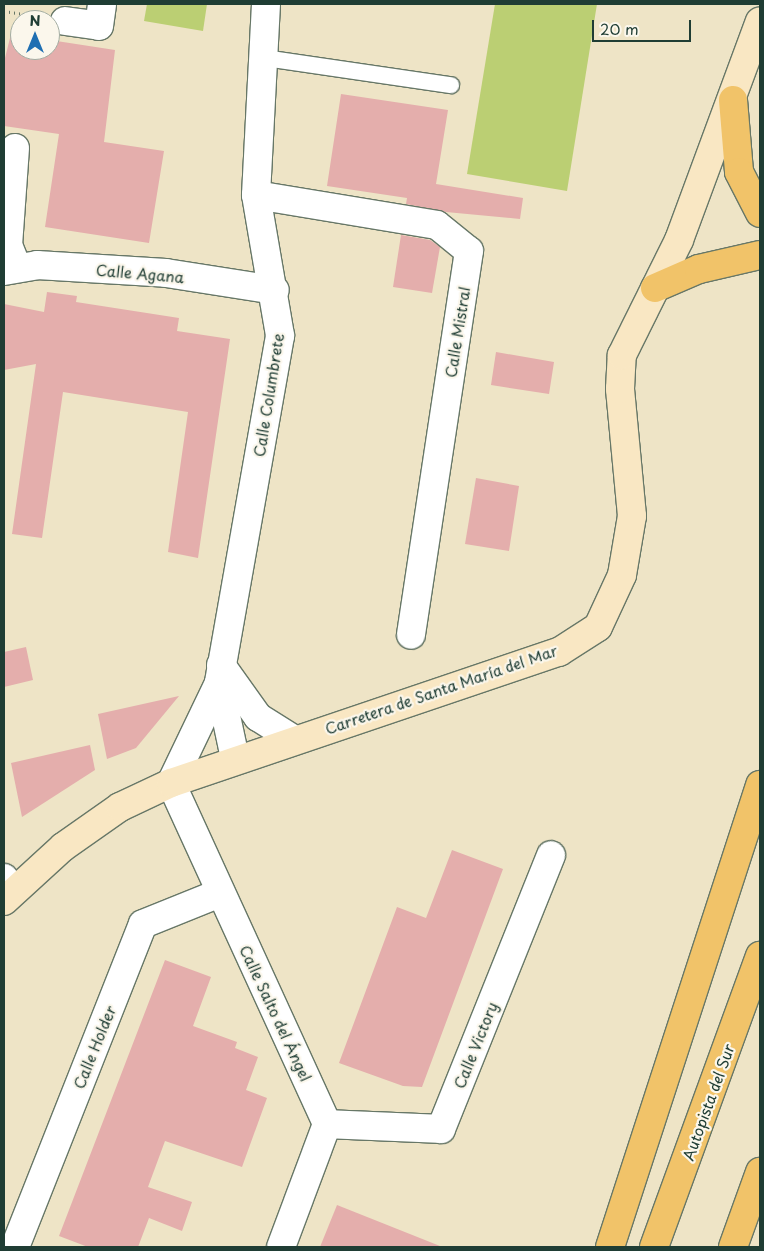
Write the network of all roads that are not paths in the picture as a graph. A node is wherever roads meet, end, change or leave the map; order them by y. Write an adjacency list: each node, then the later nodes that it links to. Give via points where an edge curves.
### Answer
1 (102, 4): 3 (street, via 99,26)
2 (266, 4): 5 (street, Calle Columbrete)
3 (65, 21)
4 (760, 21): 7 (main road, Carretera de Santa María del Mar)
5 (264, 58): 6 (lane); 9 (street, Calle Columbrete)
6 (451, 85)
7 (732, 100): 10 (highway, via 739,172); 13 (main road, Carretera de Santa María del Mar, via 679,240)
8 (15, 148): 12 (street, via 8,245)
9 (256, 195): 14 (street, Calle Columbrete); 15 (street, Calle Mistral, via 436,225 469,251)
10 (760, 212)
11 (760, 254): 13 (highway, via 699,269)
12 (10, 269): 14 (street, Calle Agana, via 166,273)
13 (654, 288): 17 (main road, Carretera de Santa María del Mar, via 622,355 620,388 632,516 622,575 598,627 559,652)
14 (275, 290): 16 (street, Calle Columbrete, via 280,336)
15 (411, 635)
16 (220, 674): 17 (street, via 258,717); 18 (street, Calle Columbrete); 19 (street, Calle Columbrete)
17 (293, 739): 18 (main road, Carretera de Santa María del Mar)
18 (234, 758): 19 (main road, Carretera de Santa María del Mar)
19 (170, 783): 22 (main road, Carretera de Santa María del Mar, via 120,807); 23 (street, Calle Salto del Ángel)
20 (760, 785): 29 (highway)
21 (551, 855): 25 (street, Calle Victory, via 441,1130)
22 (7, 889)
23 (220, 893): 25 (street, Calle Salto del Ángel); 27 (street, Calle Holder, via 143,924)
24 (760, 956): 30 (highway, Autopista del Sur)
25 (326, 1124): 28 (street)
26 (760, 1172): 31 (highway)
27 (15, 1247)
28 (281, 1247)
29 (610, 1247)
30 (654, 1247)
31 (733, 1247)

